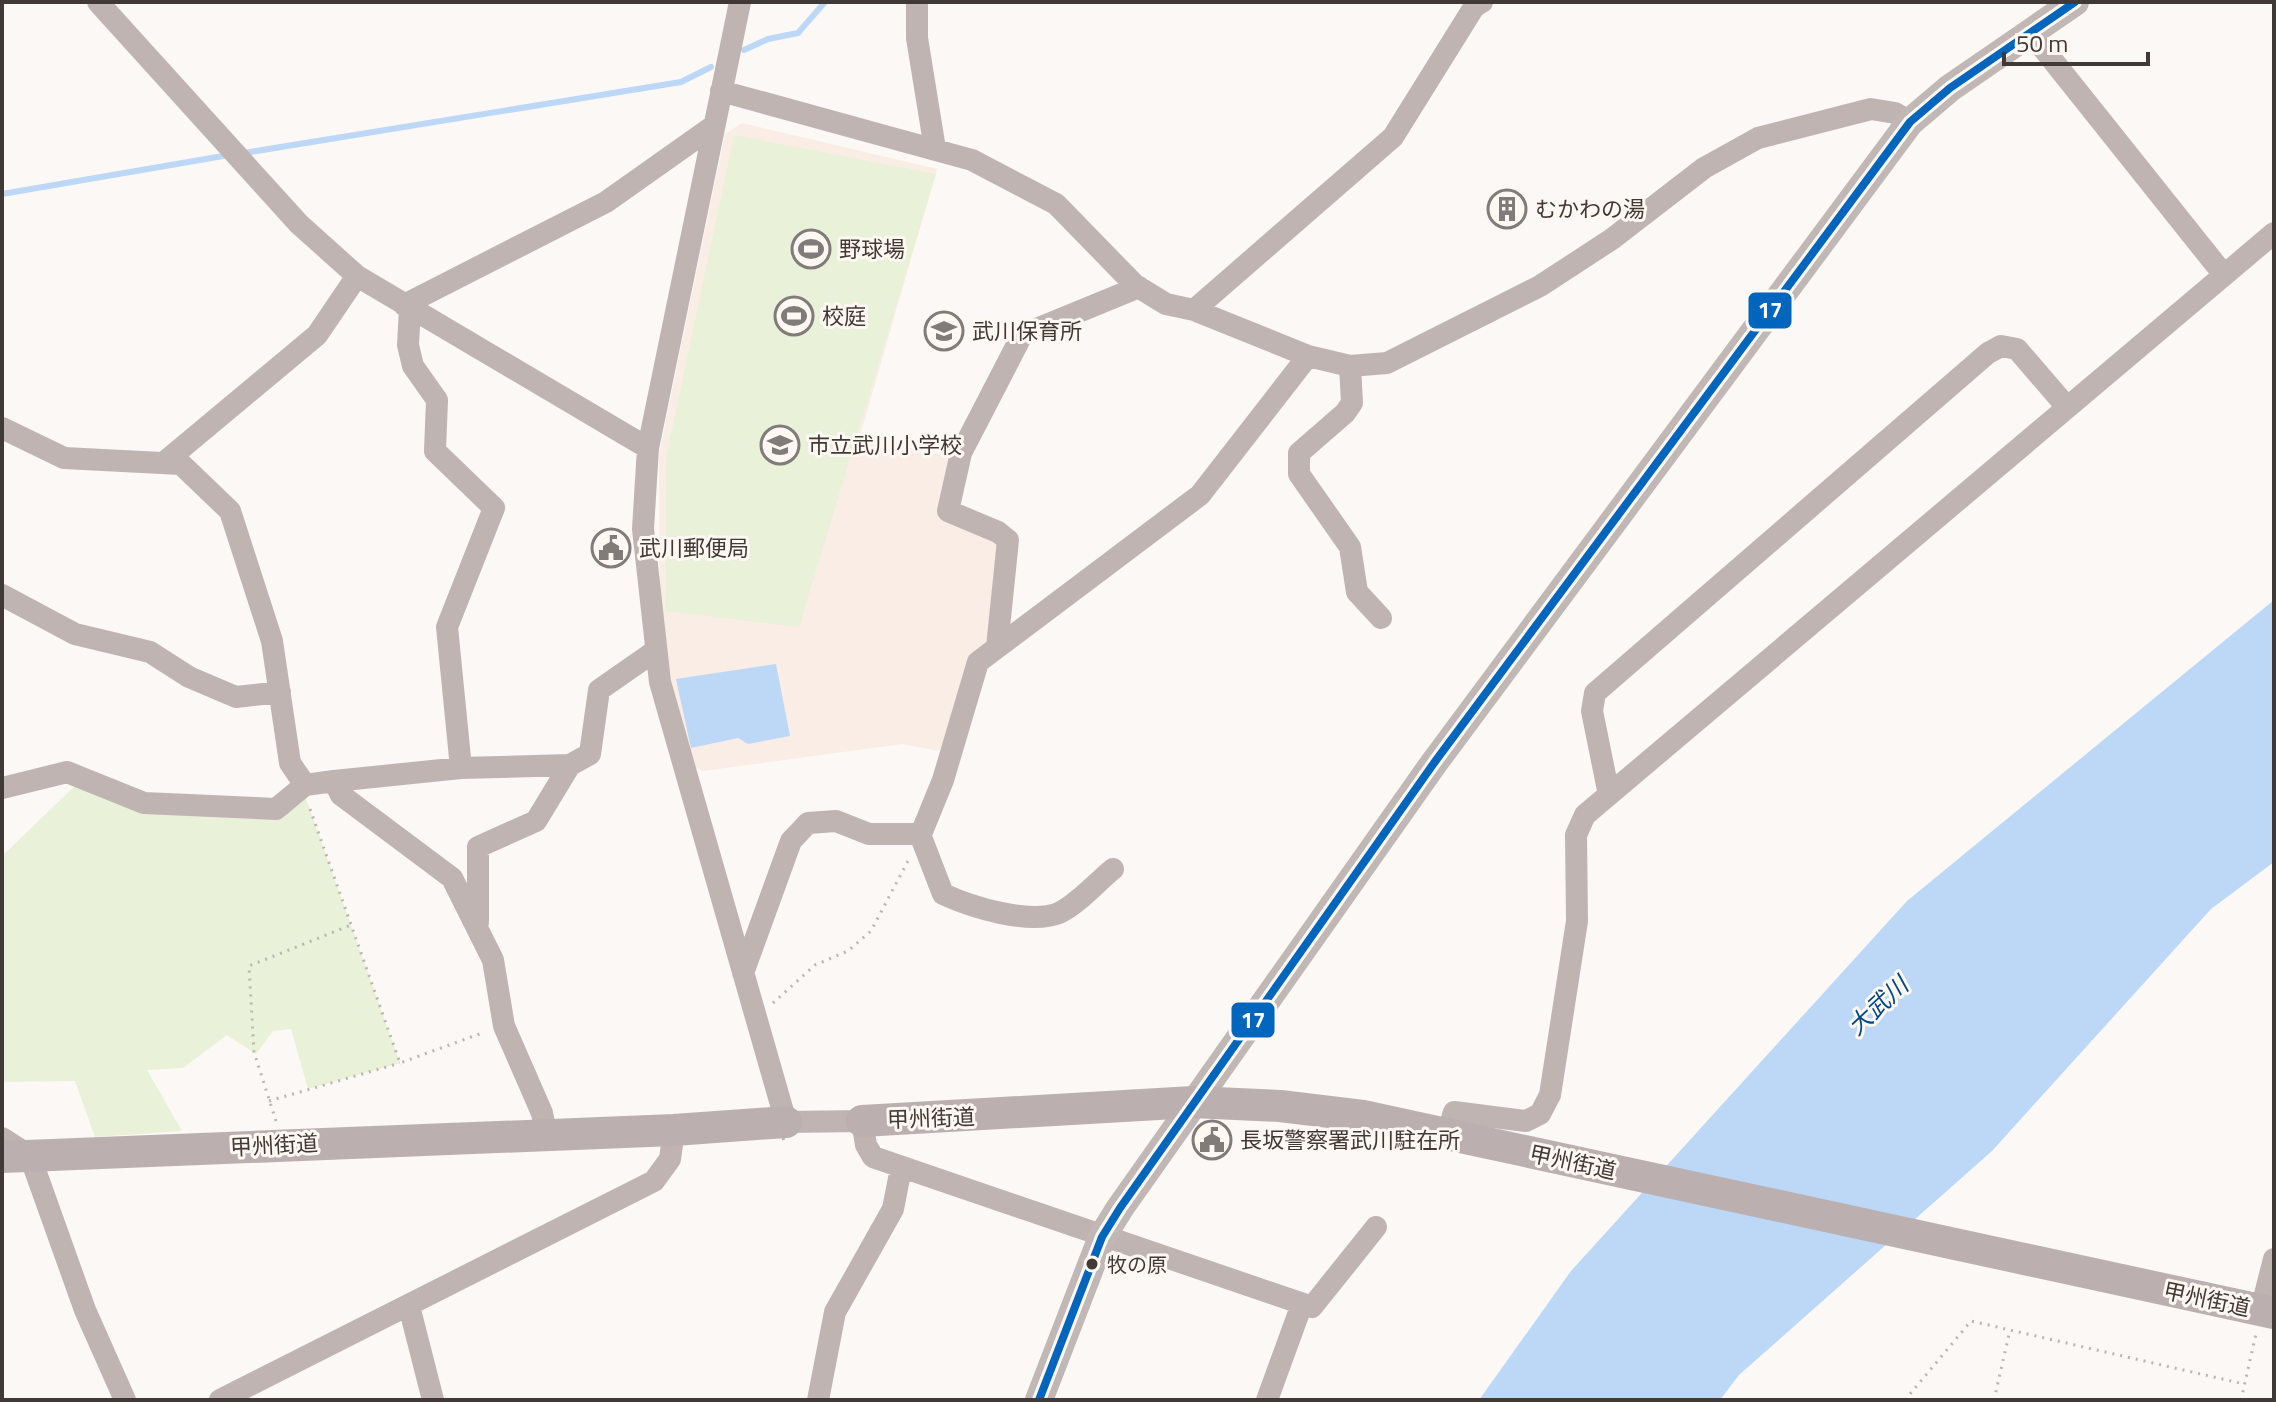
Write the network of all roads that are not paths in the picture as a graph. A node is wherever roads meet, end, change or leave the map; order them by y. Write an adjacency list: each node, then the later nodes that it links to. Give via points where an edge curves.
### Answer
1 (98, 2): 13 (street, via 299,224)
2 (740, 2): 7 (street)
3 (917, 2): 10 (street, via 917,38)
4 (1482, 2): 16 (street, via 1393,137)
5 (2071, 3): 6 (main road)
6 (2031, 33): 8 (main road); 12 (street)
7 (721, 91): 9 (street); 10 (street)
8 (1910, 122): 18 (street, via 1871,109 1758,138 1704,168 1540,286 1387,363); 38 (main road, via 1434,763)
9 (712, 127): 15 (street, via 606,202); 21 (street)
10 (935, 149): 14 (street, via 972,160 1056,204)
11 (2274, 233): 12 (street)
12 (2224, 275): 19 (street)
13 (357, 276): 15 (street); 22 (street, via 317,335)
14 (1139, 287): 16 (street, via 1166,304); 25 (street, via 1022,335 961,453 948,511 1008,540)
15 (407, 306): 21 (street); 29 (street, via 413,366 437,400 435,451 494,508 447,627)
16 (1194, 310): 17 (street)
17 (1308, 356): 18 (street); 25 (street, via 1200,495)
18 (1350, 366): 24 (street, via 1352,403 1299,453 1299,474 1350,547 1357,592)
19 (2066, 406): 33 (street); 33 (street, via 2017,349 2001,346 1988,353 1595,693 1592,711)
20 (2, 428): 22 (street, via 64,458)
21 (648, 448): 26 (street, via 643,529)
22 (166, 461): 27 (street, via 181,464 230,511 272,641)
23 (2, 595): 27 (street, via 75,634 150,652 189,677 236,697)
24 (1381, 618)
25 (997, 647): 37 (street, via 978,662 921,834 869,834 836,821 808,823 791,841)
26 (655, 651): 28 (street, via 599,690 590,754); 37 (street)
27 (280, 692): 31 (street, via 290,763)
28 (570, 765): 29 (street); 36 (street, via 536,821 478,847)
29 (461, 768): 30 (street)
30 (334, 781): 31 (street); 36 (street, via 341,795 452,878)
31 (305, 785): 32 (street, via 276,809 144,803 67,772)
32 (2, 788)
33 (1609, 795): 43 (street, via 1585,815 1576,835 1577,921 1550,1095 1540,1114 1526,1121 1454,1112)
34 (921, 837): 35 (street, via 943,894 982,909 1039,917 1061,912)
35 (1113, 869)
36 (478, 927): 42 (street, via 493,960 504,1026)
37 (743, 973): 40 (street)
38 (1193, 1102): 39 (highway, 甲州街道); 43 (highway, 甲州街道, via 1363,1116); 48 (main road)
39 (862, 1121): 40 (street); 46 (street, via 873,1157)
40 (781, 1122): 41 (highway, 甲州街道)
41 (674, 1130): 42 (highway, 甲州街道); 51 (street, via 670,1159 654,1181)
42 (546, 1133): 45 (highway, 甲州街道)
43 (1447, 1135): 52 (highway, 甲州街道)
44 (2, 1138): 45 (street)
45 (16, 1156): 53 (street)
46 (901, 1168): 48 (street); 56 (street, via 893,1209 835,1312)
47 (1376, 1227): 50 (street, via 1312,1307)
48 (1102, 1237): 50 (street); 57 (main road)
49 (2274, 1259): 52 (street)
50 (1302, 1304): 58 (street)
51 (409, 1306): 54 (street); 55 (street)
52 (2268, 1312)
53 (125, 1400)
54 (220, 1400)
55 (433, 1400)
56 (818, 1400)
57 (1039, 1400)
58 (1267, 1400)

